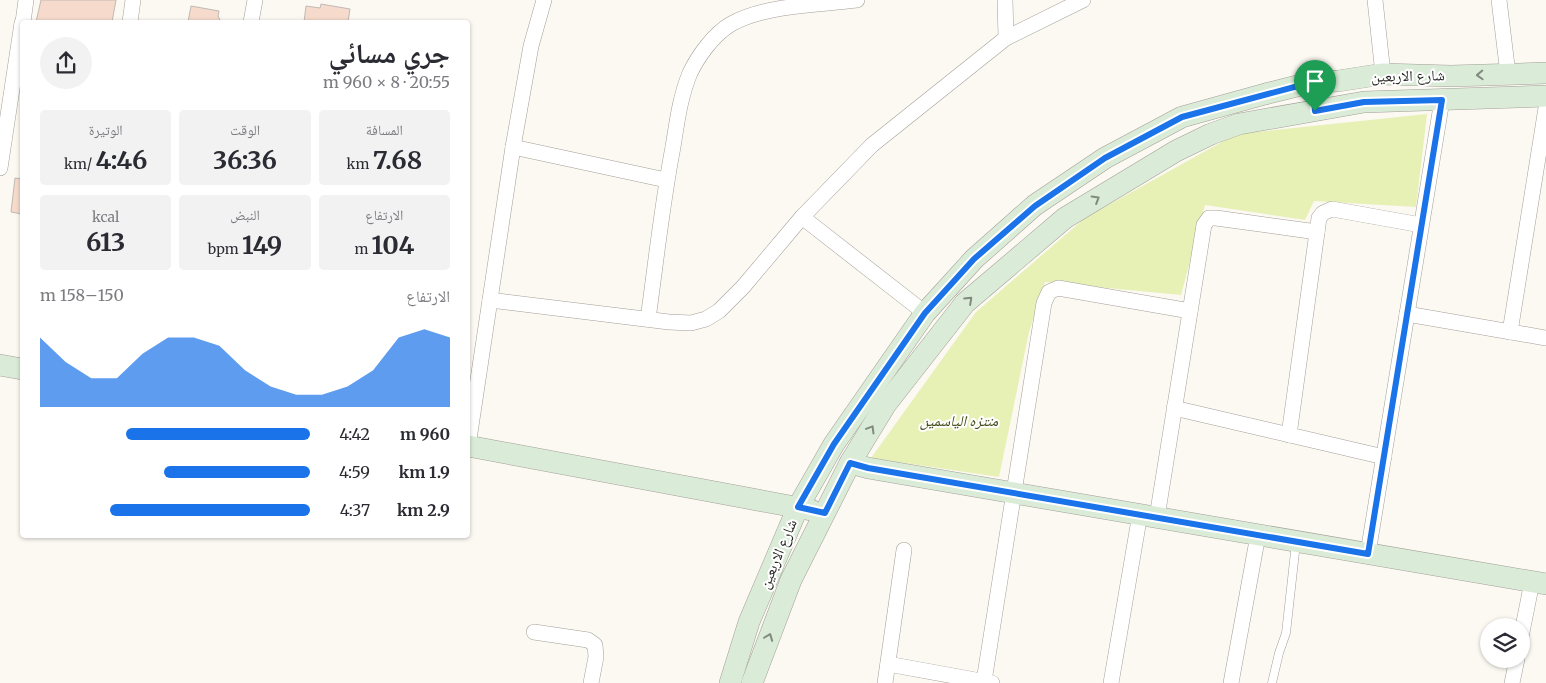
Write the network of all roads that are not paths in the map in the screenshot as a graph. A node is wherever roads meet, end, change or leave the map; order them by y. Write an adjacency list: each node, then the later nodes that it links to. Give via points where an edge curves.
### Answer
1 (26, 0): 11 (street)
2 (134, 0): 12 (street)
3 (255, 0): 13 (street)
4 (544, 0): 24 (street, via 531,46)
5 (856, 0): 10 (street)
6 (1005, 0): 14 (street)
7 (1084, 0): 14 (street)
8 (1375, 0): 17 (street)
9 (1499, 0): 18 (street)
10 (785, 4): 27 (street, via 729,25 699,58 686,86)
11 (23, 20)
12 (130, 20)
13 (251, 20)
14 (1006, 38): 28 (street, via 872,145)
15 (20, 42): 26 (street)
16 (1546, 73): 18 (main road, شارع الاربعين)
17 (1383, 74): 18 (main road, شارع الاربعين, one-way to 17); 19 (main road, شارع الاربعين)
18 (1508, 74)
19 (1313, 82): 23 (main road); 33 (main road, شارع الاربعين, via 1182,117 1105,158 1028,211 974,259)
20 (1546, 96): 21 (main road)
21 (1442, 100): 23 (main road, via 1364,102); 29 (street)
22 (1546, 108): 25 (street)
23 (1315, 111): 45 (main road, one-way to 23, via 886,404 965,303 1066,218 1211,134 1239,124)
24 (512, 147): 27 (street); 31 (street)
25 (1541, 165): 36 (street)
26 (0, 168)
27 (666, 180): 35 (street)
28 (802, 217): 33 (street); 35 (street, via 730,301 706,320 691,323)
29 (1421, 225): 30 (street, via 1332,210 1319,218); 34 (street)
30 (1317, 232): 32 (street, via 1209,218 1204,225); 42 (street)
31 (490, 300): 35 (street); 41 (street)
32 (1190, 311): 40 (street); 46 (street, via 1058,288 1049,292 1044,303)
33 (925, 313): 47 (main road, شارع الاربعين, via 834,444)
34 (1407, 314): 36 (street); 44 (street)
35 (648, 319)
36 (1510, 332): 37 (street)
37 (1546, 338)
38 (0, 365): 39 (main road)
39 (20, 370)
40 (1174, 408): 42 (street); 49 (street)
41 (470, 433)
42 (1289, 435): 44 (street)
43 (470, 446): 47 (main road)
44 (1384, 457): 53 (street)
45 (850, 463): 46 (main road); 48 (main road)
46 (1013, 493): 49 (main road); 59 (street)
47 (798, 507): 48 (main road); 61 (main road, شارع الاربعين, via 749,622)
48 (825, 513): 62 (main road, one-way to 48, via 791,580)
49 (1148, 516): 50 (main road); 64 (street)
50 (1258, 535): 51 (main road); 65 (street)
51 (1296, 541): 53 (main road); 66 (lane, via 1286,634)
52 (904, 550): 57 (street)
53 (1368, 554): 54 (main road)
54 (1539, 583): 55 (street)
55 (1527, 618)
56 (534, 632): 60 (street, via 588,640 595,644)
57 (888, 664): 59 (street); 63 (street)
58 (1515, 668): 67 (street)
59 (989, 682)
60 (591, 683)
61 (730, 683)
62 (752, 683)
63 (885, 683)
64 (1111, 683)
65 (1231, 683)
66 (1272, 683)
67 (1512, 683)

